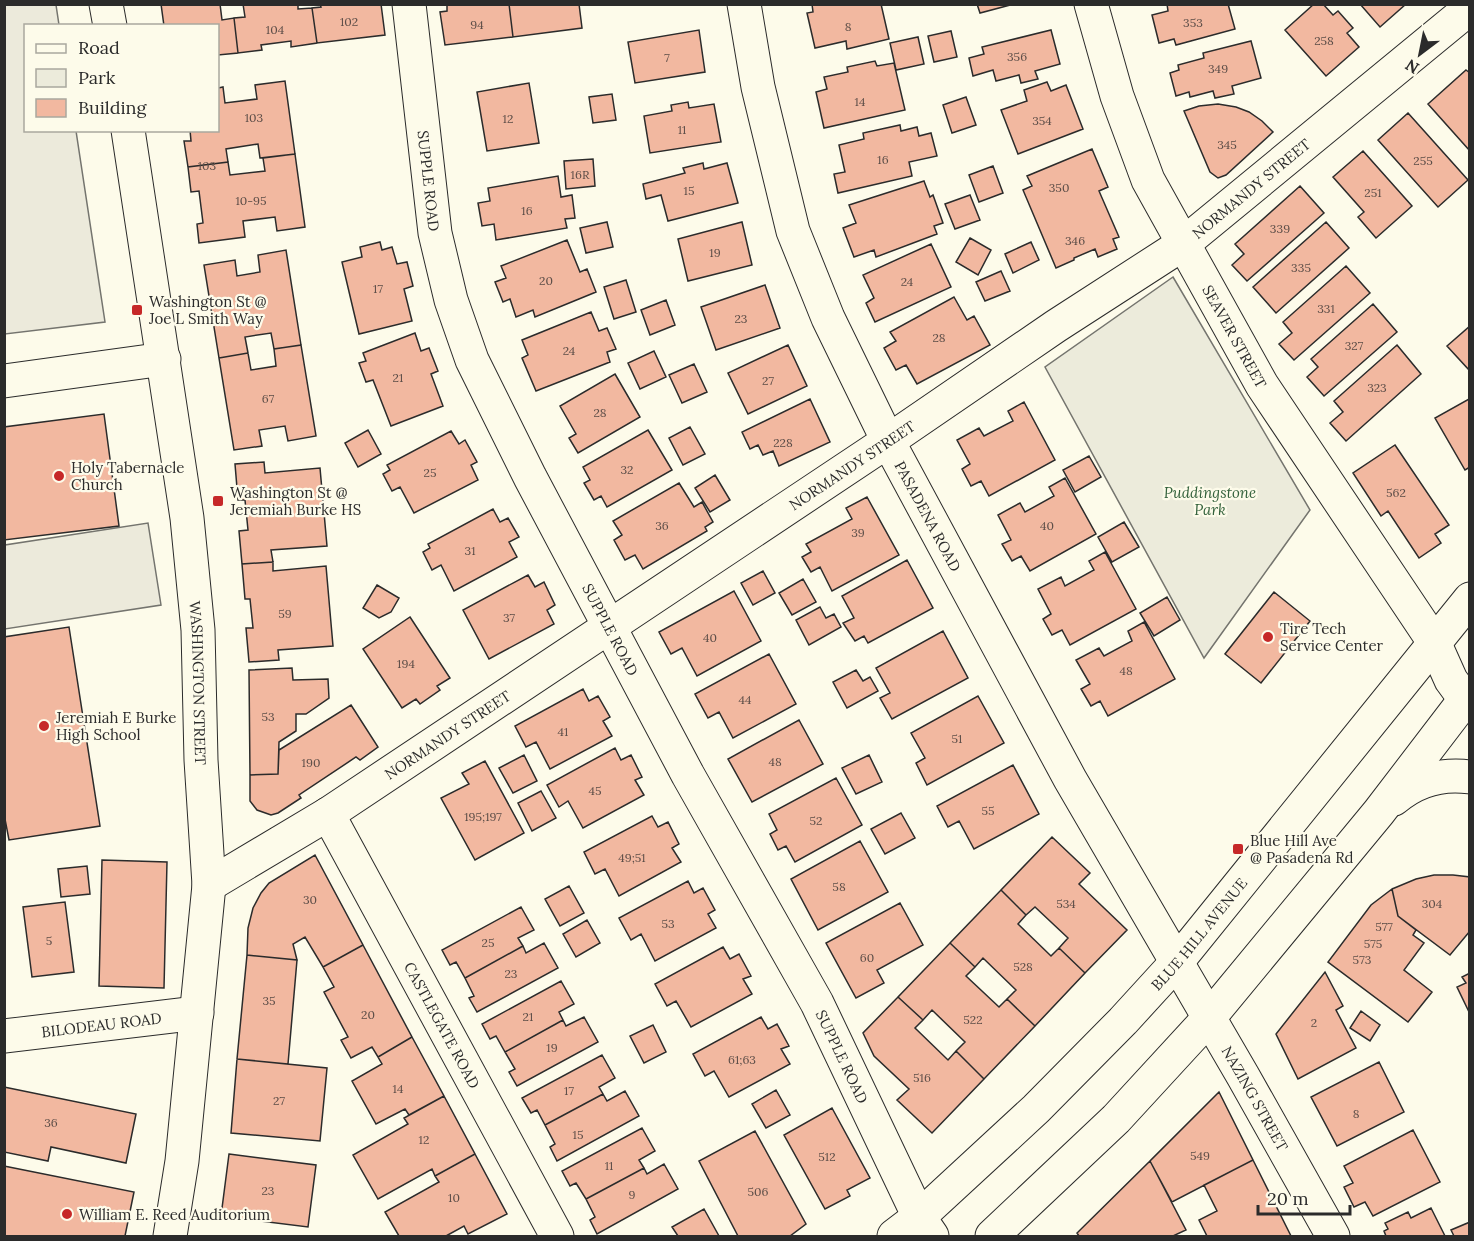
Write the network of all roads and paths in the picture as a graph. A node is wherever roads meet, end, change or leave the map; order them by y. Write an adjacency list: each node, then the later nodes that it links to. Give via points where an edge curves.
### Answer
1 (106, 4): 6 (street)
2 (409, 4): 13 (street, SUPPLE ROAD, via 435,233 451,300 472,360)
3 (744, 4): 11 (street, PASADENA ROAD, via 758,87 793,231 828,318)
4 (1091, 4): 8 (street, SEAVER STREET, via 1117,96 1148,180)
5 (1470, 8): 8 (street, NORMANDY STREET)
6 (110, 24)
7 (128, 132): 9 (street, WASHINGTON STREET)
8 (1183, 244): 11 (street, NORMANDY STREET); 14 (street, SEAVER STREET, via 1262,385)
9 (164, 359): 10 (street); 20 (street, WASHINGTON STREET, via 187,518 198,630)
10 (4, 381)
11 (888, 441): 13 (street, NORMANDY STREET); 21 (street, PASADENA ROAD, via 1070,779)
12 (1470, 599): 14 (street, BLUE HILL AVENUE)
13 (610, 625): 19 (street, NORMANDY STREET); 25 (street, SUPPLE ROAD, via 688,775 817,1003)
14 (1434, 642): 15 (street, SEAVER STREET); 16 (street, SEAVER STREET, via 1451,680); 21 (street, BLUE HILL AVENUE)
15 (1470, 664)
16 (1468, 700): 18 (street)
17 (1470, 777): 18 (street, via 1443,776 1419,784)
18 (1379, 812): 23 (street)
19 (328, 814): 20 (street, NORMANDY STREET); 27 (street, CASTLEGATE ROAD)
20 (209, 885): 22 (street, WASHINGTON STREET)
21 (1176, 963): 23 (street, NAZING STREET); 25 (street, BLUE HILL AVENUE)
22 (197, 1013): 24 (street, BILODEAU ROAD); 26 (street, WASHINGTON STREET)
23 (1208, 1019): 29 (street, via 1116,1119); 30 (street, NAZING STREET)
24 (4, 1036)
25 (926, 1227): 28 (street, BLUE HILL AVENUE)
26 (170, 1236)
27 (557, 1236)
28 (894, 1236)
29 (992, 1236)
30 (1333, 1236)

